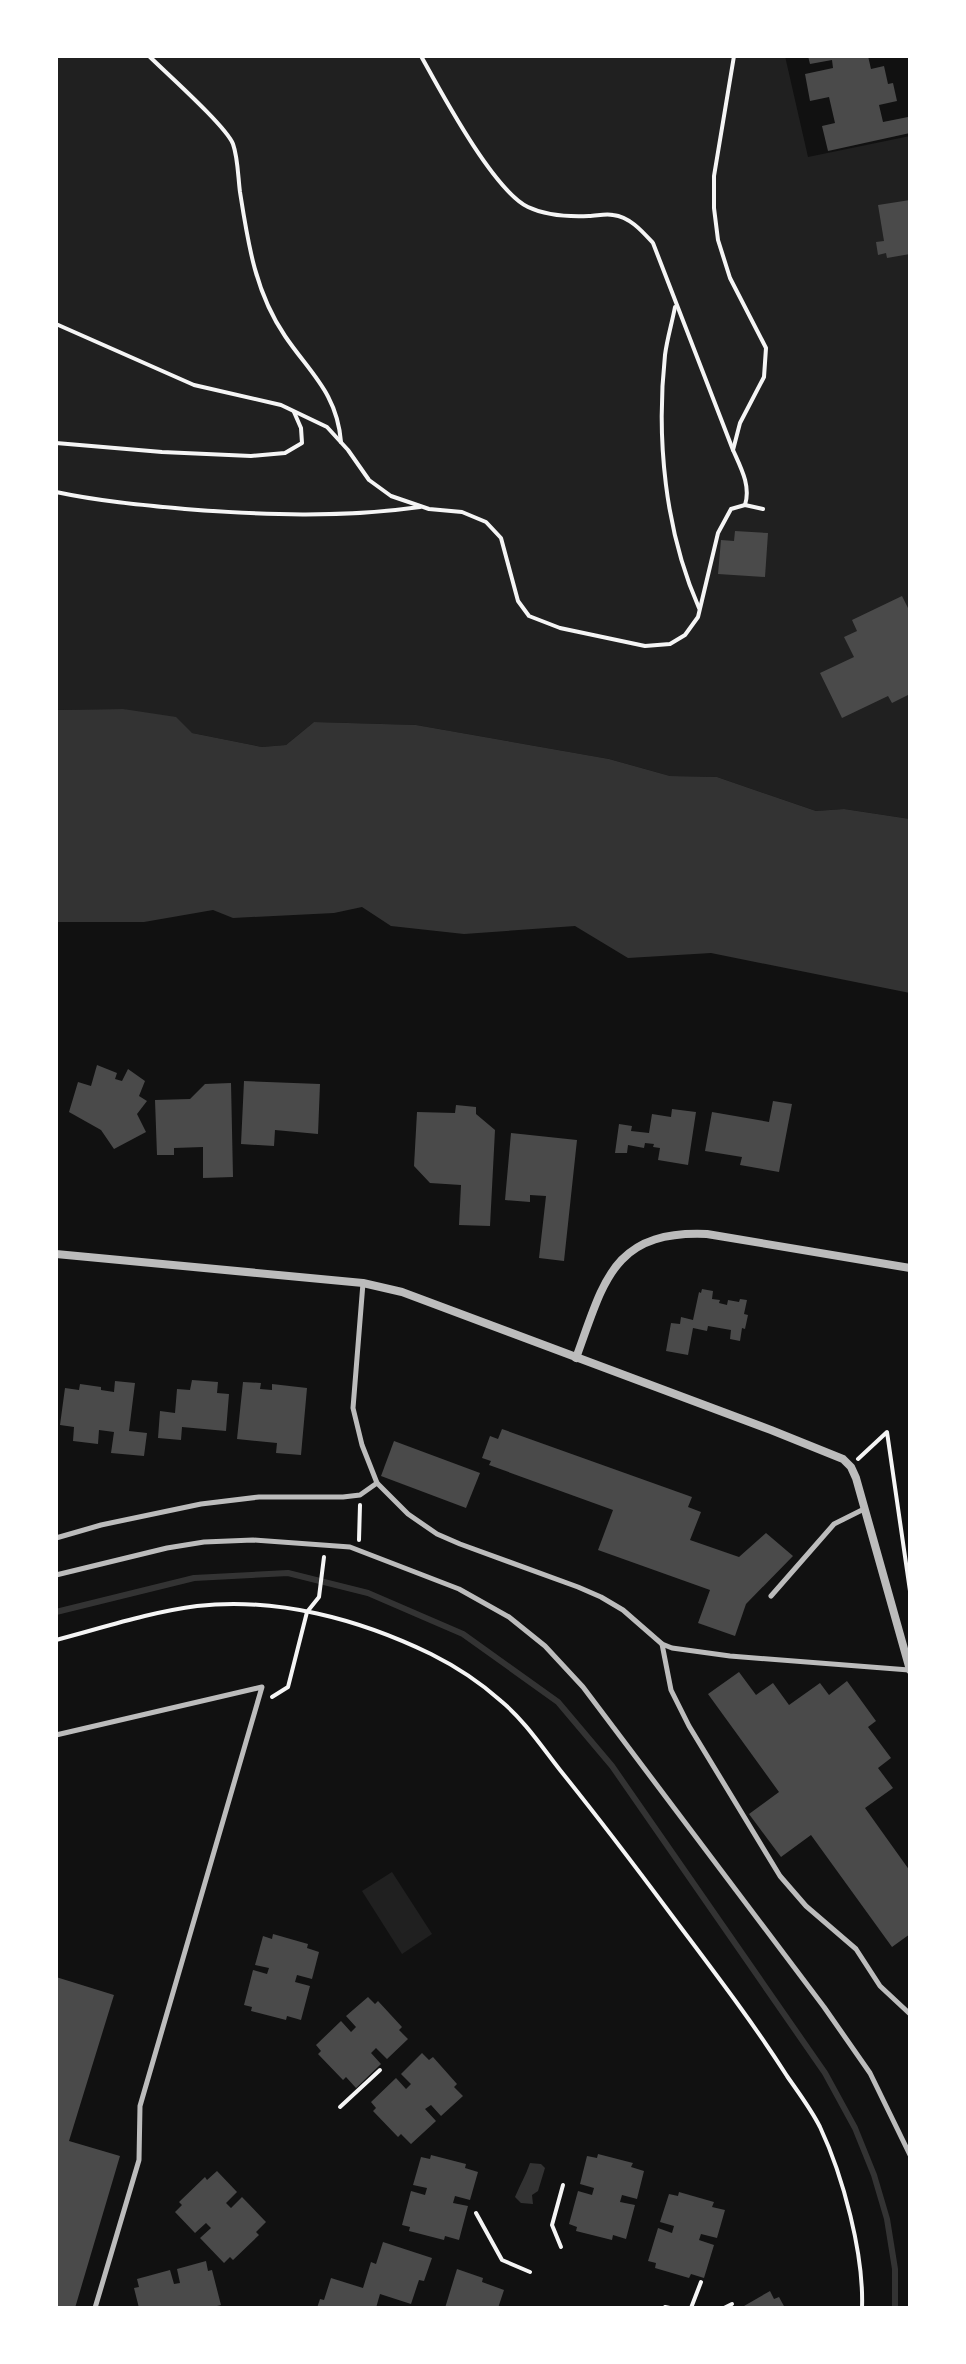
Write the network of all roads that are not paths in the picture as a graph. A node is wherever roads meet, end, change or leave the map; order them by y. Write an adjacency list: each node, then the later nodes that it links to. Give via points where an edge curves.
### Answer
1 (56, 1254): 3 (street)
2 (910, 1268): 4 (street, via 707,1234 658,1237 620,1259 605,1280)
3 (363, 1283): 4 (street, via 402,1292); 5 (lane, via 353,1408)
4 (576, 1358): 6 (street, via 843,1459 851,1467)
5 (377, 1483): 7 (lane, via 360,1495 201,1504); 10 (lane, via 437,1534 601,1597)
6 (864, 1509): 9 (lane, via 834,1524); 11 (street)
7 (56, 1538)
8 (56, 1575): 14 (lane, via 204,1542 350,1547 459,1589 509,1617 583,1687 824,2007 870,2073)
9 (771, 1596)
10 (662, 1644): 11 (lane, via 730,1656); 13 (lane, via 671,1690 689,1726 780,1876 856,1949 880,1986)
11 (910, 1670)
12 (56, 1735): 15 (lane, via 262,1687 140,2106 139,2160)
13 (910, 2014)
14 (910, 2155)
15 (95, 2308)

